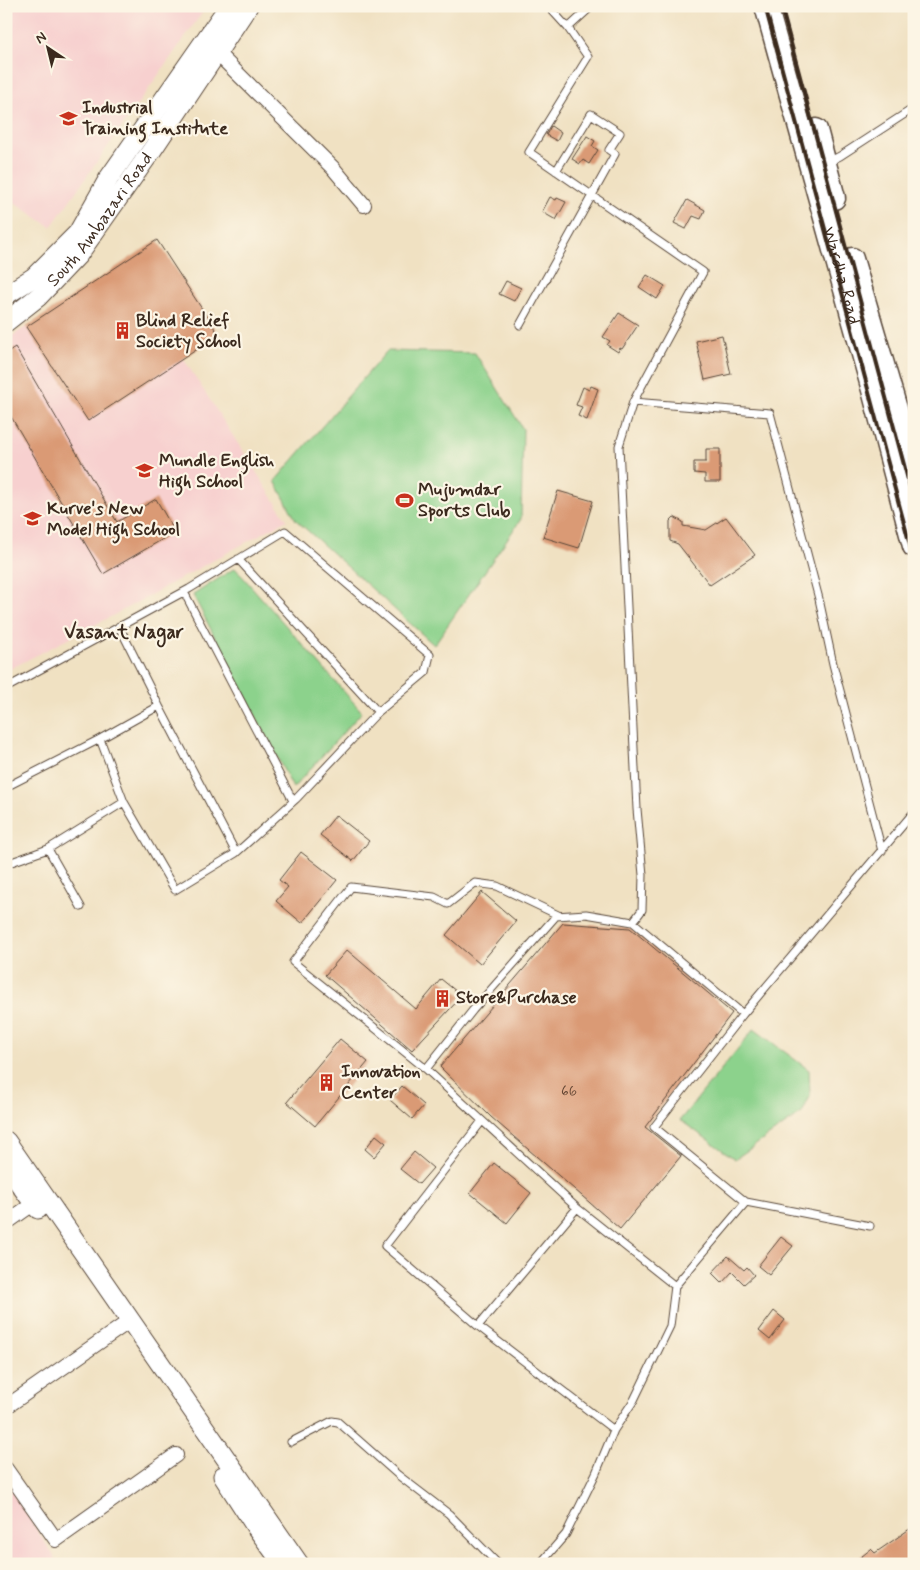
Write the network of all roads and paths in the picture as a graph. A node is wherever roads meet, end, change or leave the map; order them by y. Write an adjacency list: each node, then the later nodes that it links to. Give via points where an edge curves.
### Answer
1 (228, 6): 14 (main road, South Ambazari Road, via 109,178 78,233 34,277)
2 (248, 6): 8 (main road, South Ambazari Road)
3 (548, 6): 7 (lane)
4 (592, 6): 7 (lane)
5 (766, 6): 19 (highway, Wardha Road)
6 (780, 6): 10 (highway, Wardha Road)
7 (568, 28): 11 (lane, via 588,57 529,152)
8 (217, 53): 13 (street, via 333,168); 15 (main road, South Ambazari Road, via 78,255 38,297)
9 (914, 108): 10 (lane)
10 (826, 163): 18 (highway, Wardha Road)
11 (556, 171): 12 (lane); 12 (lane, via 591,114 620,133 609,150 615,154)
12 (593, 196): 16 (lane); 17 (lane, via 703,272)
13 (364, 205)
14 (6, 295)
15 (6, 322)
16 (520, 325)
17 (633, 402): 32 (lane, via 770,413); 37 (lane, via 620,446 637,809 643,874 642,910)
18 (914, 470)
19 (914, 546)
20 (238, 559): 21 (lane); 25 (lane); 25 (lane, via 285,531 430,655 426,672)
21 (184, 592): 22 (lane); 29 (lane)
22 (119, 626): 23 (lane); 24 (lane)
23 (6, 688)
24 (159, 706): 26 (lane); 33 (lane)
25 (378, 712): 29 (lane)
26 (100, 740): 27 (lane); 28 (lane)
27 (6, 787)
28 (124, 802): 31 (lane); 33 (lane, via 175,890)
29 (293, 802): 33 (lane)
30 (914, 812): 32 (lane)
31 (48, 849): 34 (lane); 35 (lane)
32 (882, 851): 38 (lane)
33 (236, 853)
34 (6, 864)
35 (81, 907)
36 (558, 915): 37 (lane, via 586,914); 39 (lane, via 473,1010); 39 (lane, via 497,886 475,883 448,904 434,897 351,887 293,962)
37 (633, 922): 38 (lane)
38 (743, 1014): 44 (lane, via 654,1127)
39 (426, 1069): 40 (lane)
40 (482, 1121): 45 (lane); 50 (lane, via 386,1246)
41 (6, 1141): 43 (main road)
42 (6, 1165): 43 (main road)
43 (39, 1199): 46 (street); 49 (main road)
44 (746, 1202): 47 (lane); 48 (lane)
45 (577, 1208): 48 (lane); 50 (lane)
46 (6, 1222)
47 (870, 1226)
48 (675, 1286): 52 (lane, via 670,1326 634,1400)
49 (126, 1324): 51 (street); 56 (main road, via 148,1367); 57 (main road)
50 (478, 1326): 52 (lane)
51 (6, 1408)
52 (614, 1430): 59 (lane, via 566,1534)
53 (291, 1442): 58 (lane, via 332,1421 338,1422 398,1475 449,1514)
54 (176, 1455): 55 (street, via 56,1540)
55 (6, 1469)
56 (283, 1564)
57 (299, 1564)
58 (498, 1564)
59 (540, 1564)

